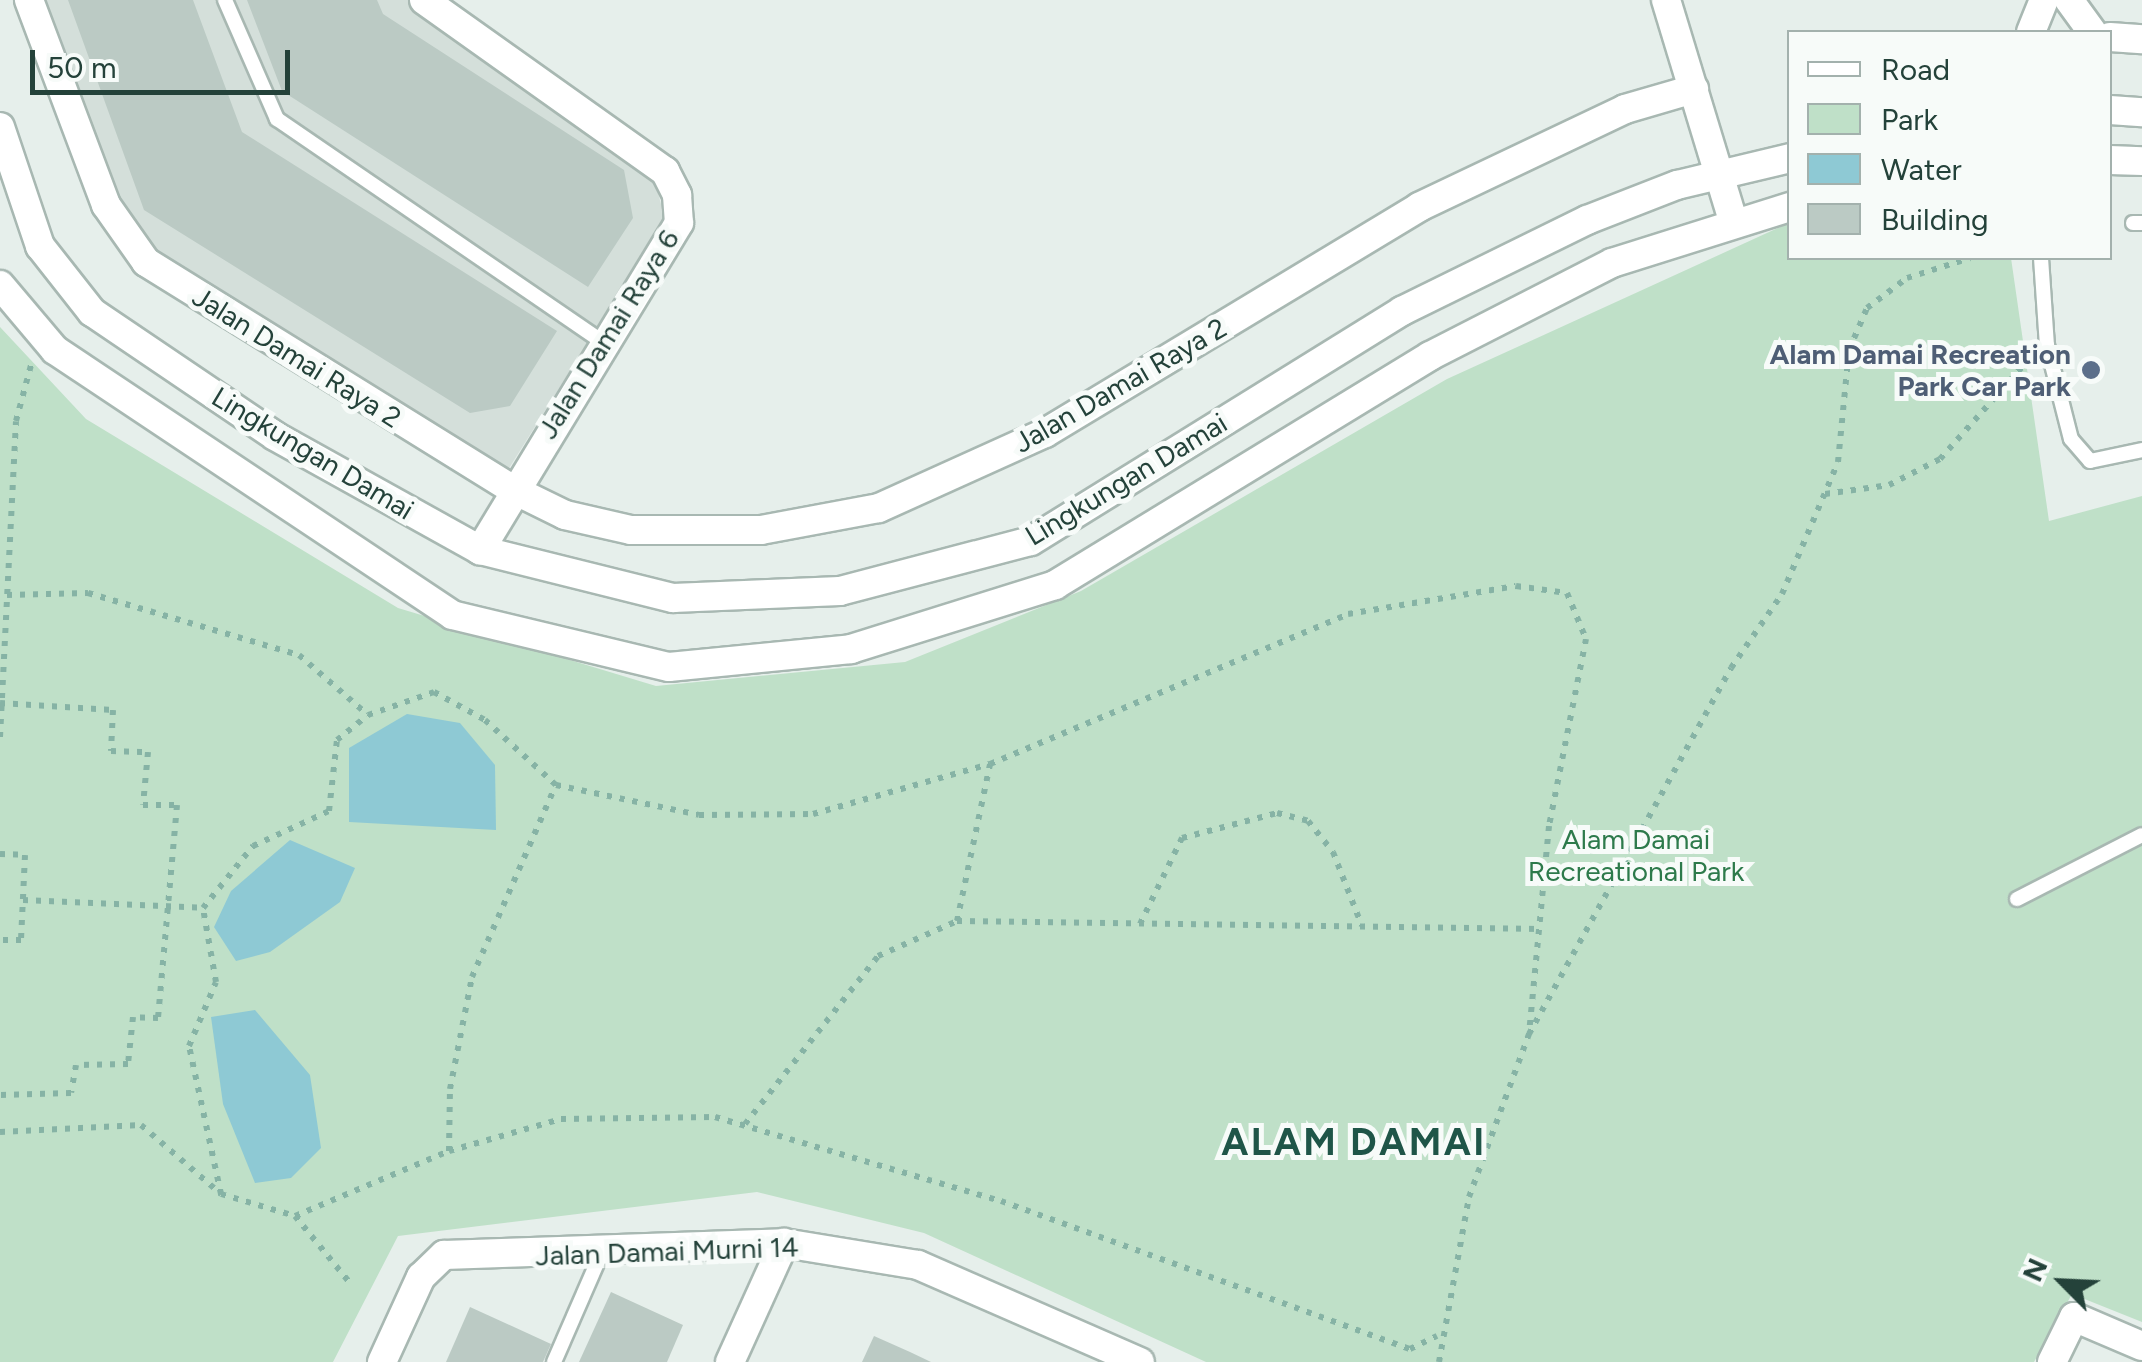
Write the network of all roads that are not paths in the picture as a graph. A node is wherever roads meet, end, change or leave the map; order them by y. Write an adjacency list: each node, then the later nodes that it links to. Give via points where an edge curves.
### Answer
1 (29, 0): 25 (street, Jalan Damai Raya 2, via 106,205 146,262)
2 (225, 0): 23 (lane, via 277,120)
3 (424, 0): 23 (street, Jalan Damai Raya 6, via 666,171 679,224)
4 (1666, 0): 11 (street)
5 (2044, 0): 7 (street)
6 (2069, 0): 8 (street)
7 (2032, 30)
8 (2091, 30)
9 (2112, 37): 10 (street)
10 (2142, 39)
11 (1694, 89): 18 (street); 25 (street, Jalan Damai Raya 2, via 1625,109 1419,207 1046,432 879,508 761,530 631,530 566,515)
12 (2112, 110): 13 (street)
13 (2142, 112)
14 (0, 127): 26 (street, Lingkungan Damai, via 40,246 92,312 274,436)
15 (1787, 159): 18 (street, Lingkungan Damai)
16 (2112, 160): 17 (street)
17 (2142, 161)
18 (1718, 175): 20 (street); 26 (street, Lingkungan Damai, via 1587,220 1402,311 1031,541 840,590 673,598)
19 (1787, 207): 20 (street, Lingkungan Damai)
20 (1732, 220): 22 (street, Lingkungan Damai, via 1612,263 1430,356 1055,585 851,648 669,666 452,615 276,503 40,332)
21 (2041, 260): 24 (lane, via 2047,345 2071,439 2090,460)
22 (0, 284)
23 (603, 342): 25 (street, Jalan Damai Raya 6)
24 (2142, 450)
25 (510, 488): 26 (street, Jalan Damai Raya 6)
26 (480, 550)
27 (2142, 835): 28 (lane)
28 (2016, 899)
29 (784, 1244): 30 (street, Jalan Damai Murni 14); 32 (street); 35 (street, Jalan Damai Murni 14, via 918,1265)
30 (600, 1256): 33 (street, Jalan Damai Murni 14, via 444,1255 420,1277); 34 (lane)
31 (2142, 1346): 36 (street, via 2074,1317)
32 (733, 1361)
33 (382, 1362)
34 (554, 1362)
35 (1140, 1362)
36 (2052, 1362)

